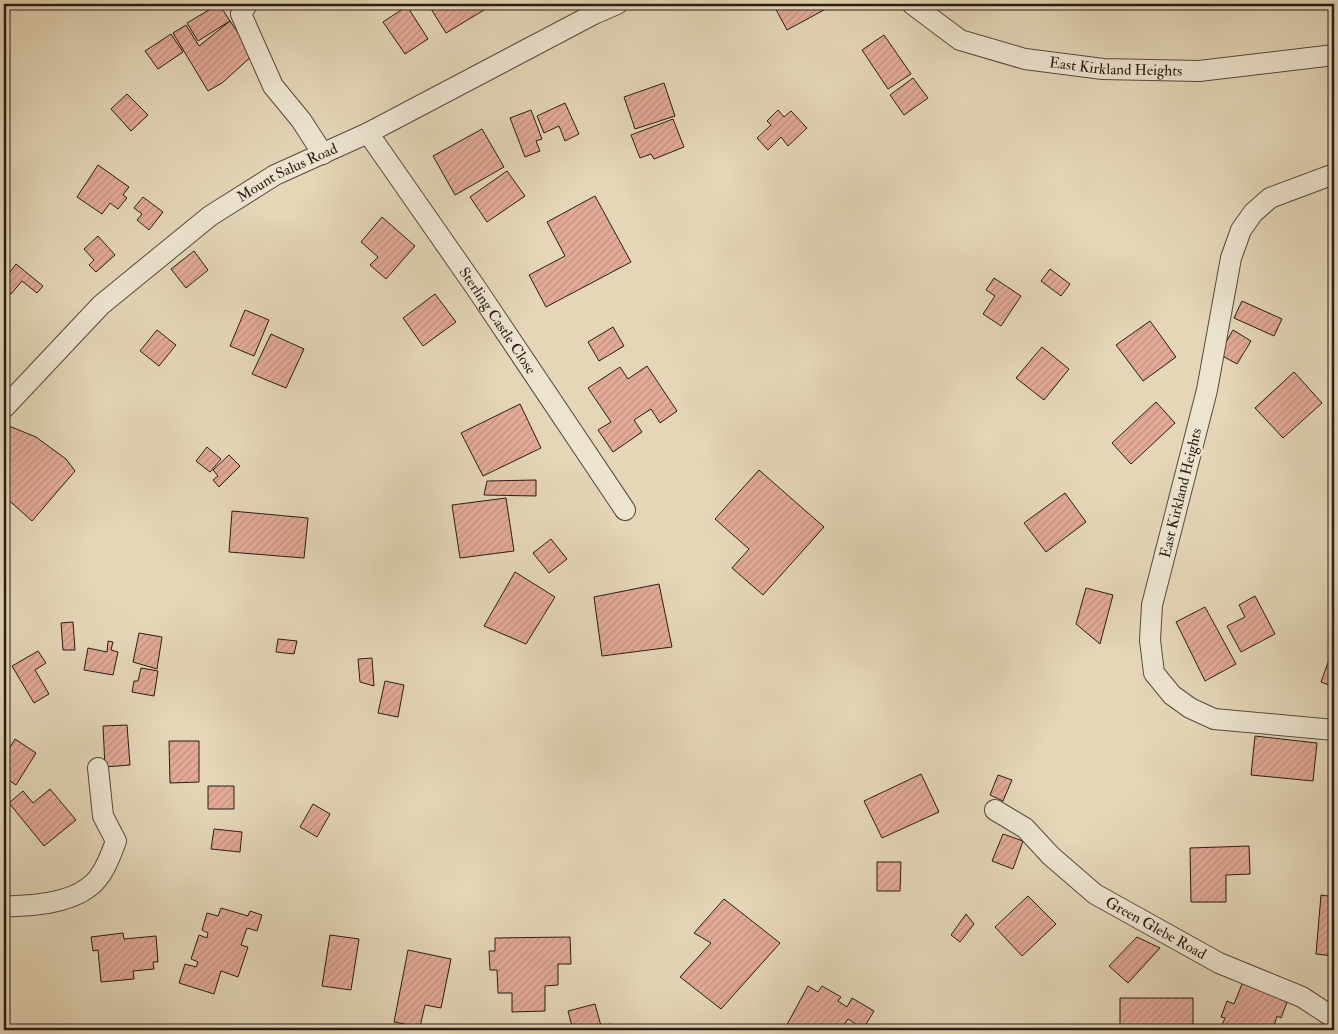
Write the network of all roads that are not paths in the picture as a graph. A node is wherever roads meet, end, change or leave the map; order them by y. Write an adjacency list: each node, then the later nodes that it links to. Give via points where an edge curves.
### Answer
1 (247, 4): 6 (street, via 241,14 273,86 301,120)
2 (617, 4): 5 (street, Mount Salus Road)
3 (912, 4): 4 (street, East Kirkland Heights, via 960,40 1025,59 1102,69 1199,71)
4 (1334, 55)
5 (368, 132): 6 (street, Mount Salus Road); 9 (street, Sterling Castle Close)
6 (322, 154): 8 (street, Mount Salus Road, via 275,175 210,216 101,305)
7 (1334, 174): 10 (street, East Kirkland Heights, via 1270,198 1253,213 1241,230 1231,258 1207,390 1152,605 1150,640 1154,673 1172,695 1190,708 1214,719)
8 (4, 408)
9 (625, 510)
10 (1334, 730)
11 (98, 768): 13 (street, via 103,816 116,841 107,865 90,887 63,900)
12 (995, 810): 14 (street, Green Glebe Road, via 1026,828 1051,856 1095,894 1219,963 1302,997)
13 (4, 906)
14 (1334, 1018)

